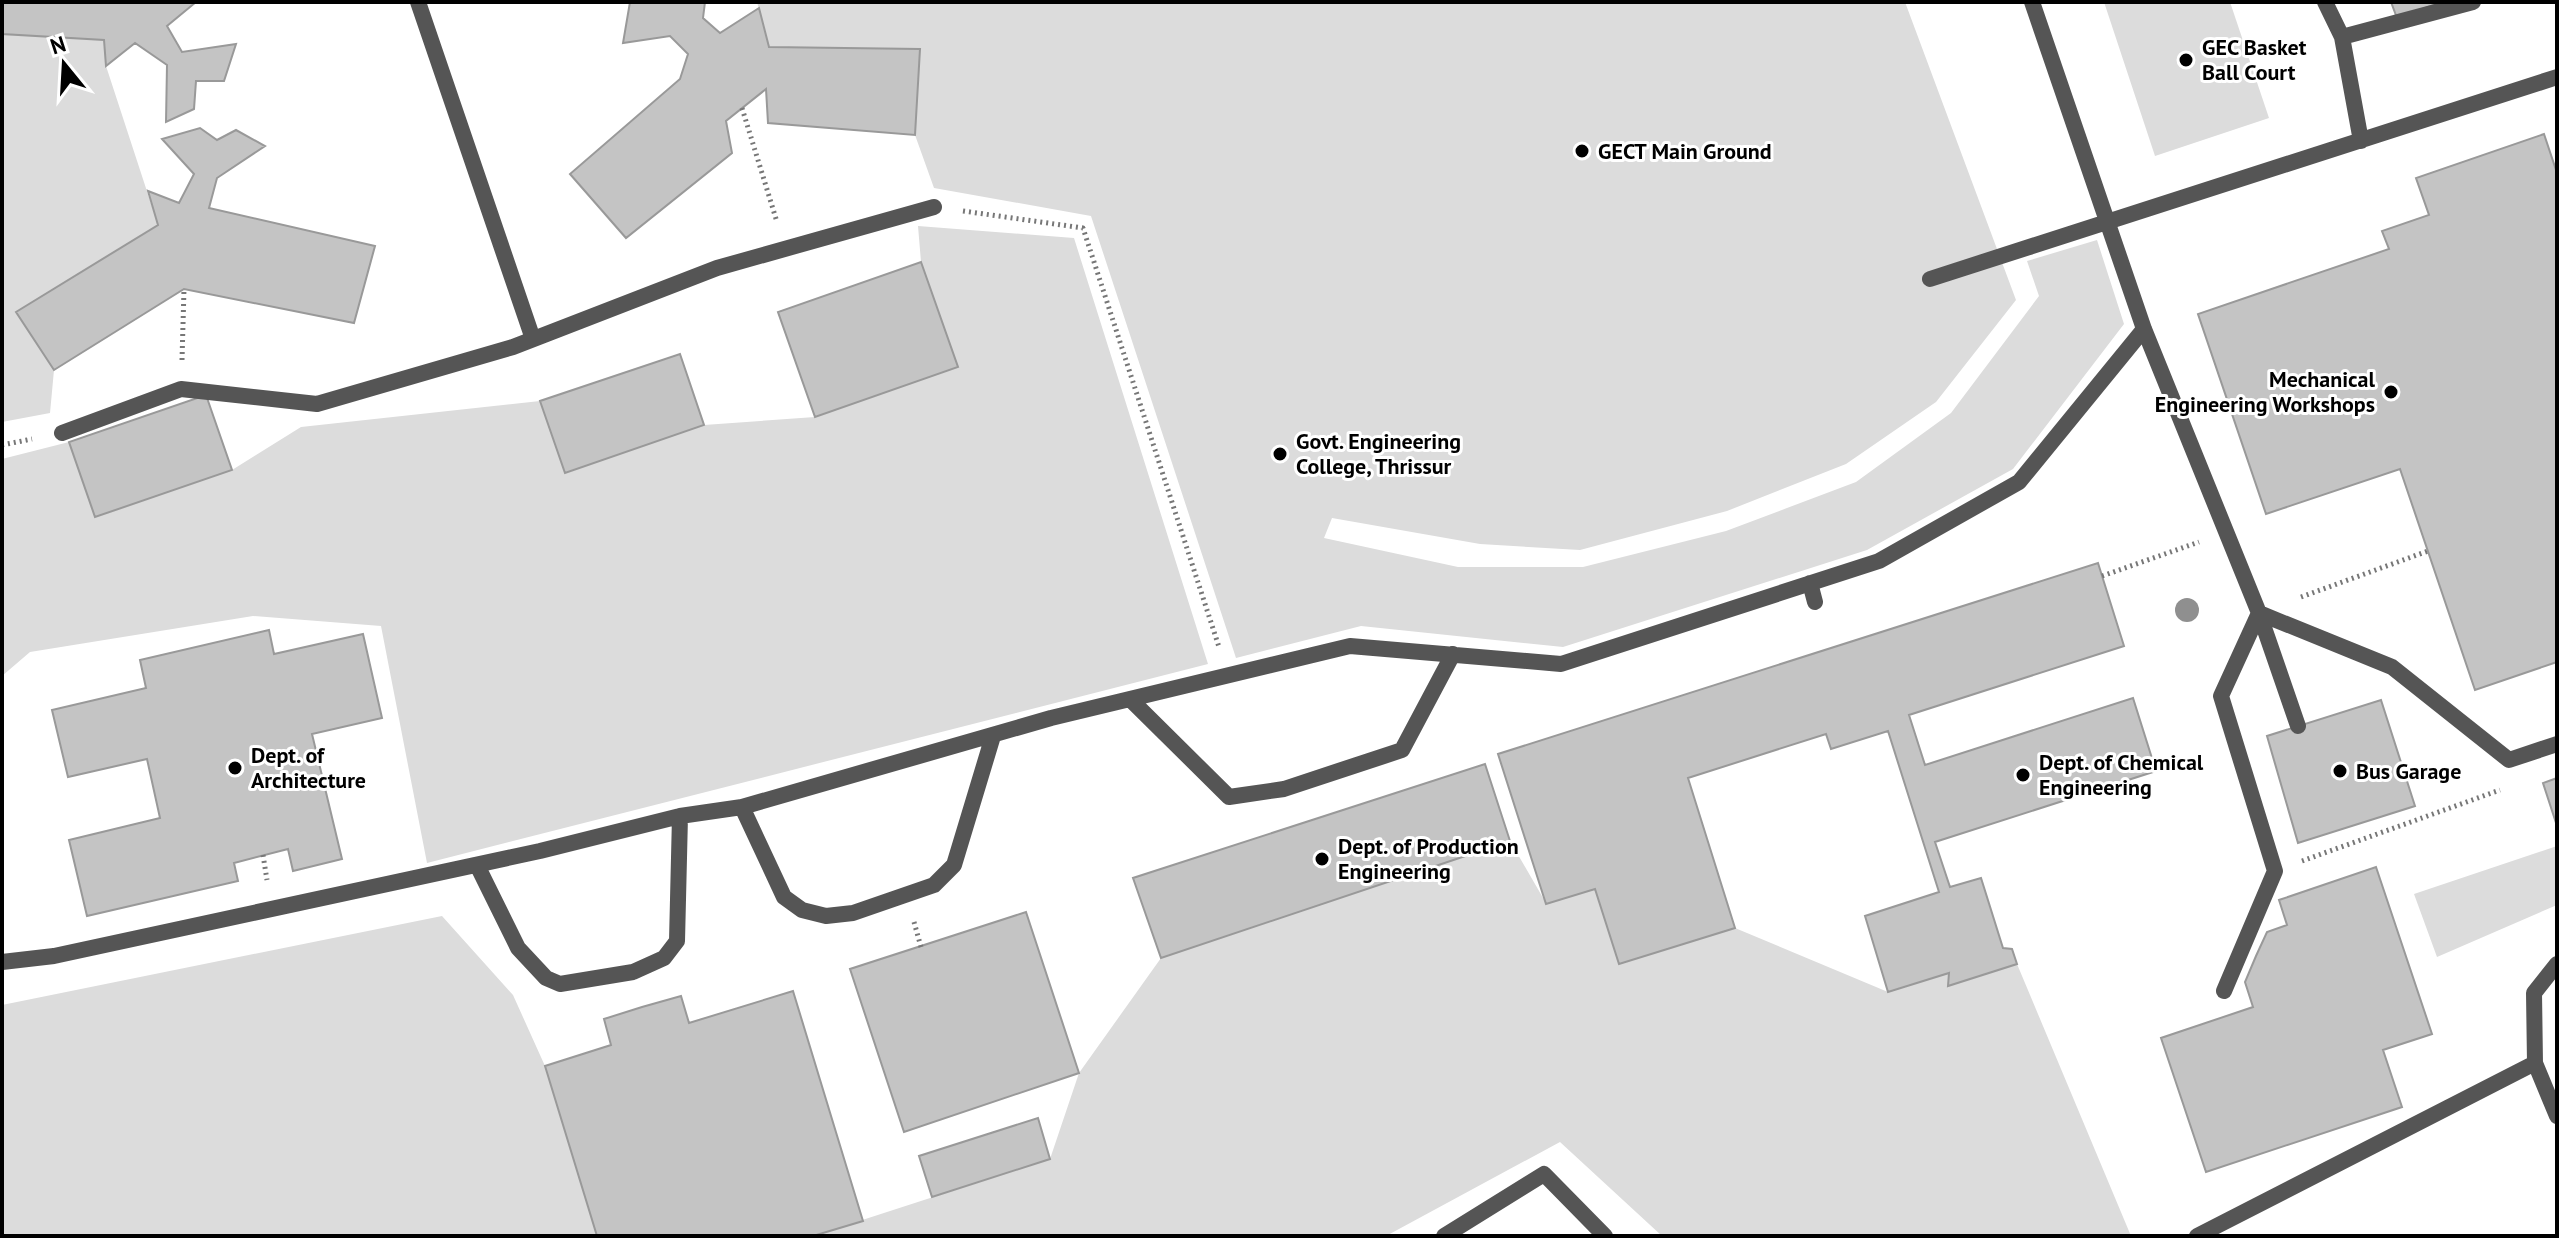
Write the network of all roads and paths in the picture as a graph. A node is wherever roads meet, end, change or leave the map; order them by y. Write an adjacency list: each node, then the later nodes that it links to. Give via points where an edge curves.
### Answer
1 (418, 2): 15 (street)
2 (2032, 2): 10 (street)
3 (2325, 2): 5 (street)
4 (2473, 2): 5 (street)
5 (2342, 37): 8 (street)
6 (2557, 77): 8 (street)
7 (742, 108): 11 (path)
8 (2361, 141): 10 (street)
9 (934, 207): 11 (street); 25 (path, via 1083,228)
10 (2108, 222): 12 (street); 14 (street)
11 (785, 249): 15 (street, via 717,268)
12 (1930, 279)
13 (184, 289): 16 (path)
14 (2144, 329): 18 (street); 21 (street, via 2019,482 1879,561)
15 (533, 339): 16 (street, via 317,404)
16 (181, 389): 17 (street)
17 (62, 433)
18 (2227, 532): 20 (path); 23 (street)
19 (2428, 551): 23 (path)
20 (2102, 576)
21 (1810, 583): 22 (street); 24 (street, via 1561,664)
22 (1815, 602)
23 (2259, 613): 27 (street); 30 (street, via 2392,667); 34 (street, via 2221,696)
24 (1453, 654): 25 (street, via 1350,646); 26 (street, via 1402,750 1284,789 1229,797)
25 (1228, 675): 26 (street)
26 (1130, 699): 28 (street)
27 (2298, 726)
28 (993, 736): 31 (street); 31 (street, via 954,865 934,885 853,913 826,916 802,910 784,897)
29 (2557, 744): 30 (street)
30 (2509, 760): 34 (path, via 2516,784)
31 (742, 807): 32 (street)
32 (680, 816): 33 (street); 33 (street, via 677,941 664,958 633,972 587,983 560,984 546,978 518,948)
33 (477, 865): 35 (street, via 54,956)
34 (2275, 871): 37 (street)
35 (2, 962)
36 (2557, 964): 38 (street, via 2534,993)
37 (2224, 991)
38 (2535, 1063): 39 (street); 42 (street)
39 (2557, 1116)
40 (1444, 1236): 41 (street, via 1544,1174)
41 (1605, 1236)
42 (2197, 1236)

